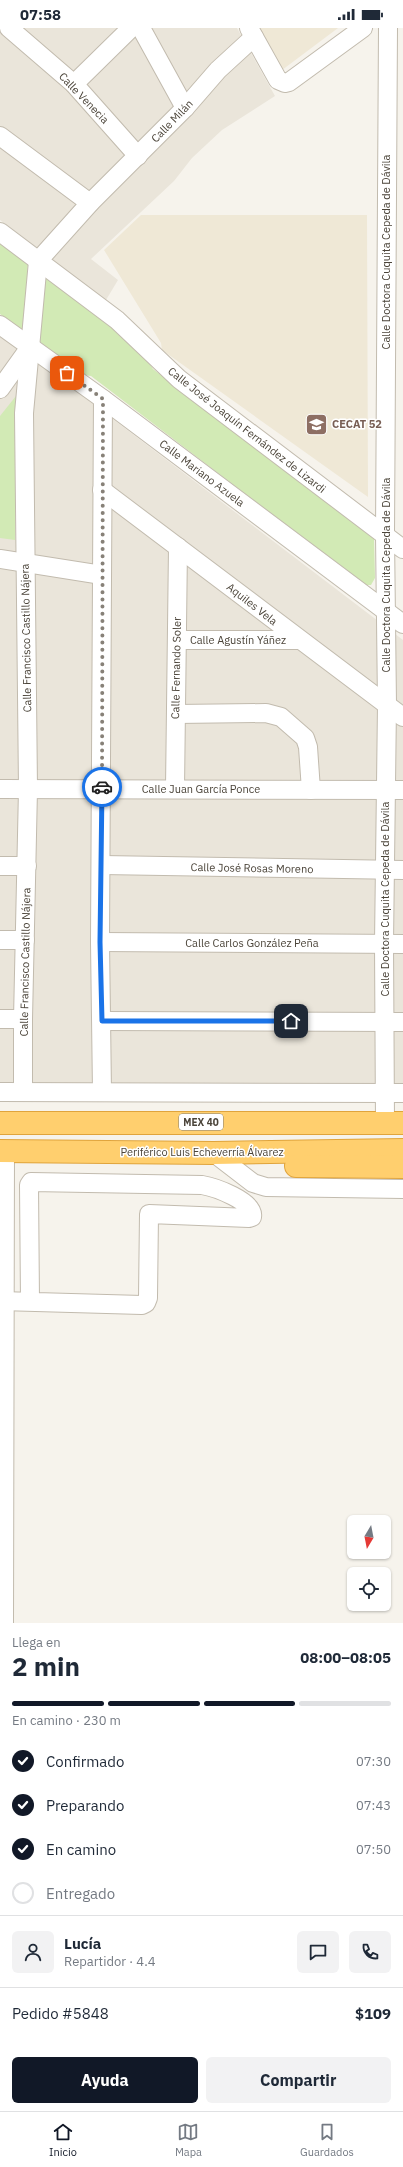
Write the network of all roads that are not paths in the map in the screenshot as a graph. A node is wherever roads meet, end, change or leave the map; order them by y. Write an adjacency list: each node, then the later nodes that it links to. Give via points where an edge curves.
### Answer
1 (9, 28): 7 (street, Calle Venecia)
2 (131, 28): 7 (street)
3 (141, 28): 8 (street)
4 (363, 28): 6 (street, via 289,82 280,82)
5 (388, 28): 19 (street, Calle Doctora Cuquita Cepeda de Dávila)
6 (251, 33): 8 (street, Calle Milán)
7 (74, 84): 10 (street, Calle Venecia)
8 (185, 108): 10 (street, Calle Milán)
9 (0, 136): 11 (street)
10 (138, 156): 11 (street, Calle Milán)
11 (90, 203): 13 (street)
12 (0, 232): 13 (street, Calle José Joaquín Fernández de Lizardi)
13 (38, 261): 15 (street, Calle Francisco Castillo Nájera); 19 (street, Calle José Joaquín Fernández de Lizardi, via 117,320 179,379)
14 (0, 325): 15 (street, Calle Mariano Azuela)
15 (30, 347): 16 (street); 17 (street, Calle Mariano Azuela); 23 (street, Calle Francisco Castillo Nájera, via 24,413)
16 (0, 389)
17 (103, 399): 18 (street); 25 (street, Calle Mariano Azuela)
18 (102, 490): 20 (street, Aquiles Vela); 24 (street)
19 (385, 535): 21 (street, Calle José Joaquín Fernández de Lizardi); 25 (street, Calle Doctora Cuquita Cepeda de Dávila)
20 (178, 547): 27 (street, Calle Fernando Soler); 28 (street, Aquiles Vela)
21 (403, 549)
22 (0, 559): 23 (street)
23 (25, 563): 24 (street); 34 (street, Calle Francisco Castillo Nájera)
24 (102, 575): 35 (street)
25 (386, 611): 26 (street, Calle Mariano Azuela); 29 (street, Calle Doctora Cuquita Cepeda de Dávila)
26 (403, 624)
27 (177, 640): 28 (street, Calle Agustín Yáñez); 30 (street, Calle Fernando Soler)
28 (299, 640): 29 (street, Aquiles Vela)
29 (387, 705): 31 (street, Aquiles Vela); 37 (street, Calle Doctora Cuquita Cepeda de Dávila)
30 (176, 714): 32 (street, Calle Fernando Soler); 36 (street, via 266,713 281,717 302,734 307,742)
31 (403, 717)
32 (175, 788): 35 (street, Calle Juan García Ponce); 36 (street, Calle Juan García Ponce)
33 (0, 789): 34 (street, Calle Juan García Ponce)
34 (28, 789): 35 (street, Calle Juan García Ponce); 40 (street, Calle Francisco Castillo Nájera)
35 (102, 790): 38 (street)
36 (311, 790): 37 (street, Calle Juan García Ponce)
37 (394, 790): 41 (street, Calle Doctora Cuquita Cepeda de Dávila)
38 (102, 865): 41 (street, Calle José Rosas Moreno); 44 (street)
39 (0, 866): 40 (street)
40 (27, 866): 43 (street, Calle Francisco Castillo Nájera)
41 (394, 870): 45 (street, Calle Doctora Cuquita Cepeda de Dávila)
42 (0, 940): 43 (street)
43 (25, 940): 48 (street, Calle Francisco Castillo Nájera)
44 (100, 942): 45 (street, Calle Carlos González Peña); 49 (street)
45 (384, 943): 46 (street, Calle Carlos González Peña); 50 (street, Calle Doctora Cuquita Cepeda de Dávila)
46 (403, 944)
47 (0, 1019): 48 (street)
48 (22, 1019): 53 (street, Calle Francisco Castillo Nájera)
49 (102, 1021): 50 (street); 54 (street)
50 (385, 1022): 51 (street); 55 (street, Calle Doctora Cuquita Cepeda de Dávila)
51 (403, 1022)
52 (0, 1092): 53 (street)
53 (24, 1092): 54 (street)
54 (102, 1092): 55 (street)
55 (384, 1093): 56 (street); 58 (street, Calle Doctora Cuquita Cepeda de Dávila)
56 (403, 1093)
57 (0, 1122): 58 (highway, MEX 40)
58 (394, 1123)
59 (403, 1150): 61 (highway, Periférico Luis Echeverría Álvarez)
60 (2, 1151): 61 (highway, Periférico Luis Echeverría Álvarez); 64 (street)
61 (214, 1153): 62 (highway, via 246,1165); 63 (street, via 247,1179 266,1187)
62 (403, 1167)
63 (403, 1188)
64 (3, 1301): 65 (street); 66 (street)
65 (30, 1302): 65 (street, via 28,1188 31,1182 202,1185 224,1192 246,1204 251,1210 252,1217 249,1218 150,1214 148,1298 142,1305)
66 (2, 1458): 67 (street)
67 (4, 1623)

